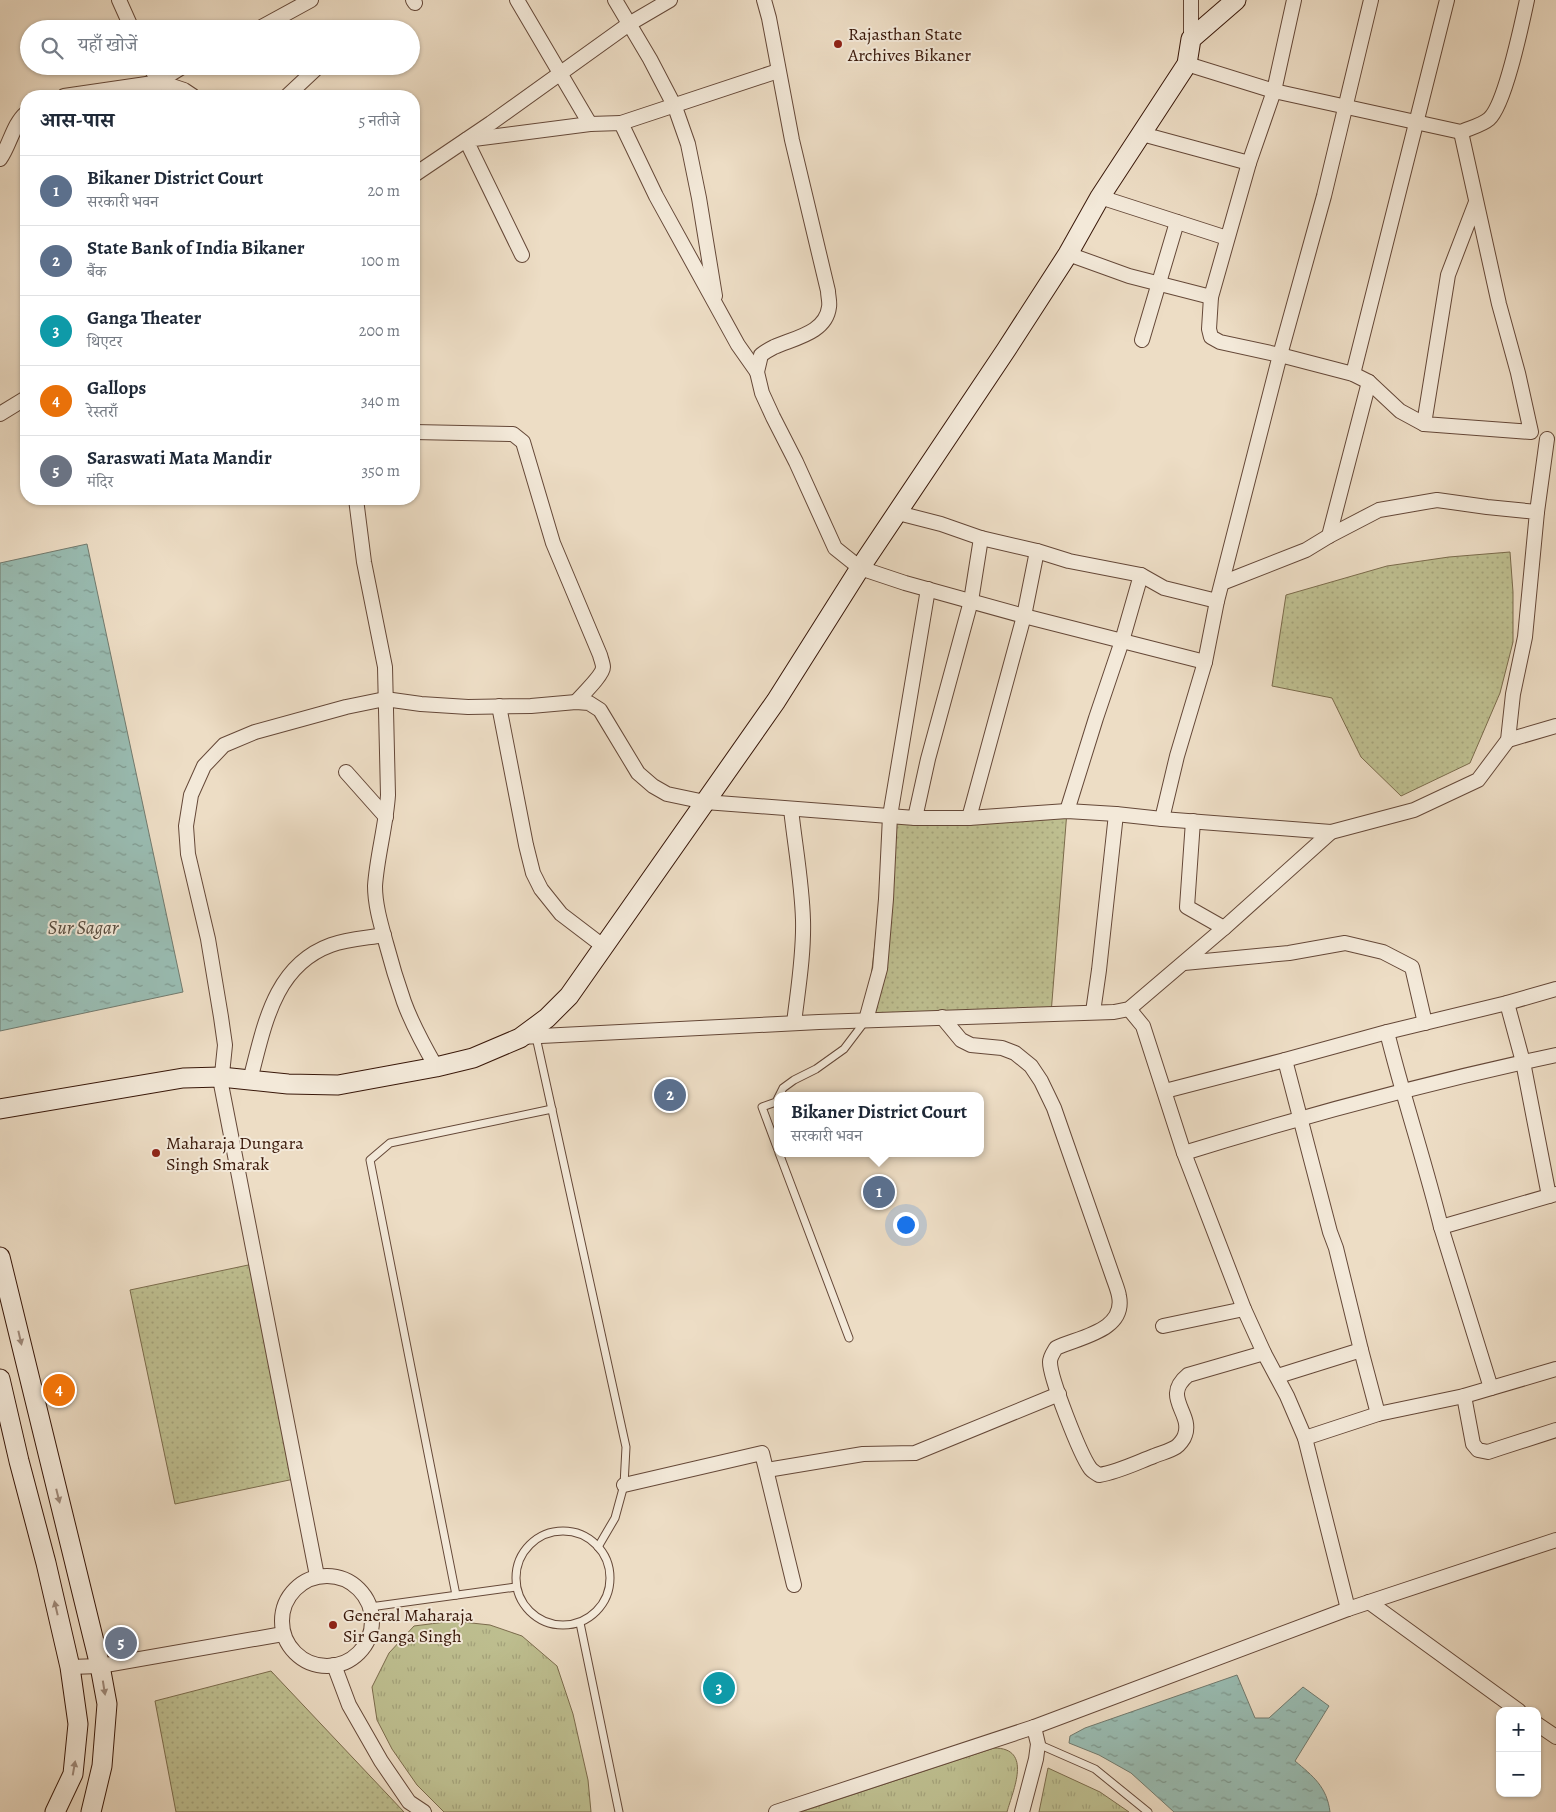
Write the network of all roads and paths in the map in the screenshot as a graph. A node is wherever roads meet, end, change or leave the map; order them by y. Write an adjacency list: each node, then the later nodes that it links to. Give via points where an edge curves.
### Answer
1 (119, 0): 13 (street)
2 (311, 0): 14 (street)
3 (517, 0): 19 (street)
4 (614, 0): 15 (street)
5 (670, 0): 15 (street)
6 (764, 0): 18 (street)
7 (1191, 0): 16 (street)
8 (1236, 0): 16 (street)
9 (1294, 0): 28 (street)
10 (1372, 0): 30 (street)
11 (1447, 0): 32 (street)
12 (1527, 0): 35 (street, via 1498,107 1490,118)
13 (128, 20)
14 (274, 20)
15 (629, 24): 19 (street); 29 (street)
16 (1191, 39): 17 (street)
17 (1187, 64): 28 (street); 36 (street)
18 (778, 71): 29 (street); 52 (street, via 830,306 824,322 814,330 761,355)
19 (560, 73): 34 (street); 37 (street)
20 (155, 75): 23 (street)
21 (170, 75): 23 (street)
22 (309, 75): 27 (street)
23 (160, 82): 24 (street); 25 (street); 26 (street)
24 (105, 90)
25 (150, 90)
26 (184, 90)
27 (293, 90)
28 (1274, 91): 30 (street); 39 (street)
29 (676, 106): 33 (street); 49 (street, via 688,144)
30 (1346, 107): 32 (street); 51 (street)
31 (20, 122): 38 (street)
32 (1416, 122): 35 (street); 53 (street)
33 (621, 123): 34 (street); 49 (street, via 656,196)
34 (590, 124): 37 (street)
35 (1461, 132): 42 (street)
36 (1142, 134): 39 (street); 41 (street)
37 (466, 140): 40 (street); 46 (street)
38 (0, 159)
39 (1249, 163): 44 (street)
40 (420, 171)
41 (1100, 197): 43 (street); 45 (street)
42 (1476, 202): 57 (street, via 1448,275); 59 (street)
43 (1177, 222): 44 (street); 47 (street)
44 (1227, 238): 48 (street)
45 (1068, 254): 47 (street); 63 (street)
46 (522, 255)
47 (1159, 284): 48 (street); 50 (street)
48 (1211, 296): 51 (street, via 1211,337 1220,342)
49 (717, 306): 52 (street)
50 (1142, 340)
51 (1280, 354): 53 (street); 69 (street)
52 (757, 372): 67 (street, via 765,401 835,548)
53 (1353, 374): 54 (street)
54 (1369, 382): 57 (street, via 1400,411); 64 (street)
55 (20, 402): 56 (street)
56 (0, 414)
57 (1424, 424): 59 (street)
58 (420, 432): 77 (street, via 513,434 523,442 553,543 603,668)
59 (1531, 432): 60 (street)
60 (1551, 439): 62 (street)
61 (357, 505): 76 (street, via 364,562 385,667)
62 (1537, 512): 64 (street, via 1437,500 1379,510); 80 (street, via 1525,637 1513,694)
63 (898, 513): 65 (street); 67 (street)
64 (1329, 536): 69 (street, via 1306,550)
65 (981, 538): 66 (street); 71 (street)
66 (1036, 551): 68 (street); 73 (street)
67 (860, 568): 70 (street); 82 (street, via 776,701)
68 (1141, 575): 72 (street, via 1164,588); 74 (street)
69 (1222, 583): 72 (street)
70 (928, 589): 71 (street); 87 (street)
71 (970, 601): 73 (street); 88 (street)
72 (1217, 601): 75 (street)
73 (1024, 616): 74 (street); 89 (street)
74 (1122, 641): 75 (street); 84 (street)
75 (1205, 662): 90 (street)
76 (385, 699): 78 (street, via 468,707); 86 (street); 111 (street, via 255,732 224,745 204,766 191,795 186,826 188,854 208,940 221,1017 225,1045)
77 (576, 702): 78 (street); 82 (street, via 589,703 600,710 638,773 653,786 667,794)
78 (499, 706): 95 (street, via 533,873 561,914)
79 (1556, 726): 80 (street)
80 (1508, 740): 92 (street, via 1478,780 1414,810)
81 (346, 772): 86 (street)
82 (705, 802): 83 (street); 95 (street)
83 (791, 809): 87 (street); 103 (street, via 803,920)
84 (1068, 811): 85 (street); 89 (street)
85 (1116, 814): 90 (street); 100 (street)
86 (386, 816): 94 (street, via 375,889)
87 (890, 816): 88 (street); 102 (street, via 880,969)
88 (915, 818): 89 (street)
89 (969, 818)
90 (1162, 819): 91 (street)
91 (1193, 821): 92 (street); 93 (street, via 1186,908)
92 (1331, 832): 93 (street)
93 (1224, 928): 96 (street)
94 (384, 935): 110 (street, via 404,1002); 112 (street, via 332,944 296,967 280,987 269,1009)
95 (603, 946): 106 (street, via 569,996)
96 (1184, 962): 99 (street); 104 (street, via 1289,953 1345,943 1384,952 1412,968)
97 (1556, 989): 98 (street)
98 (1507, 1002): 104 (street); 109 (street)
99 (1129, 1009): 100 (street); 113 (street, via 1143,1026)
100 (1093, 1012): 101 (street)
101 (942, 1017): 102 (street); 135 (street, via 961,1040 971,1045 1002,1048 1015,1053 1031,1066 1041,1081 1054,1108 1117,1290 1119,1309 1114,1321 1101,1330 1056,1348 1052,1354 1050,1362)
102 (866, 1020): 103 (street); 115 (lane, via 844,1049)
103 (794, 1023): 106 (street)
104 (1425, 1023): 105 (street)
105 (1386, 1032): 108 (street); 114 (street)
106 (528, 1037): 110 (street, via 473,1058); 118 (lane)
107 (1556, 1055): 109 (street)
108 (1285, 1060): 113 (street); 119 (street)
109 (1523, 1062): 114 (street); 123 (street)
110 (436, 1067): 112 (street, via 338,1085)
111 (220, 1077): 112 (street); 117 (street, via 183,1078); 144 (street)
112 (250, 1080)
113 (1165, 1091): 121 (street)
114 (1402, 1091): 119 (street); 124 (street)
115 (781, 1092)
116 (774, 1103): 120 (lane, via 762,1107)
117 (0, 1109)
118 (552, 1109): 141 (lane, via 626,1447); 147 (lane, via 390,1143 370,1160)
119 (1299, 1118): 121 (street); 129 (street)
120 (774, 1141)
121 (1184, 1153): 126 (street)
122 (780, 1157): 128 (lane)
123 (1553, 1195): 124 (street)
124 (1442, 1228): 134 (street)
125 (0, 1257): 154 (street, one-way to 154)
126 (1244, 1309): 127 (street); 130 (street)
127 (1163, 1326)
128 (849, 1338)
129 (1361, 1350): 132 (street); 137 (street)
130 (1264, 1353): 132 (street); 135 (street, via 1188,1375 1177,1390 1186,1428 1185,1436 1177,1447 1111,1473 1099,1475 1091,1470)
131 (1556, 1370): 134 (street)
132 (1278, 1376): 139 (street)
133 (0, 1379): 155 (street, one-way to 133)
134 (1491, 1388): 136 (street)
135 (1059, 1394): 140 (street, via 915,1453 863,1454)
136 (1464, 1396): 137 (street); 138 (street, via 1472,1444 1478,1450 1488,1452)
137 (1378, 1414): 139 (street)
138 (1556, 1430)
139 (1305, 1438): 150 (street)
140 (767, 1470): 141 (street, via 762,1453); 145 (street)
141 (624, 1485): 143 (lane, via 615,1518)
142 (1556, 1540): 148 (street)
143 (598, 1546): 146 (lane, via 572,1532 556,1531 542,1536 529,1544 520,1557 515,1571); 151 (lane, via 610,1574 609,1589 593,1615)
144 (317, 1576): 149 (street, via 353,1582 370,1602); 152 (street, via 295,1588 285,1603)
145 (794, 1585)
146 (516, 1587): 147 (lane); 151 (lane, via 521,1602 532,1615 547,1623 563,1626)
147 (456, 1595): 149 (lane)
148 (1369, 1602): 150 (street); 156 (street)
149 (370, 1607): 153 (street, via 373,1631 364,1649 351,1661)
150 (1348, 1608): 157 (street)
151 (580, 1622): 164 (lane)
152 (283, 1634): 153 (street, via 290,1648 311,1664); 154 (street)
153 (334, 1665): 163 (street, via 349,1705 381,1761 409,1802)
154 (100, 1666): 155 (street); 162 (street, one-way to 162, via 106,1704 102,1766)
155 (70, 1668): 161 (street, one-way to 155, via 73,1774 76,1757 78,1724)
156 (1513, 1707)
157 (1034, 1727): 160 (street); 165 (street)
158 (1541, 1727): 159 (street)
159 (1556, 1737)
160 (1038, 1744): 166 (street); 167 (lane, via 1095,1769)
161 (55, 1812)
162 (91, 1812)
163 (424, 1812)
164 (619, 1812)
165 (776, 1812)
166 (1022, 1812)
167 (1148, 1812)

